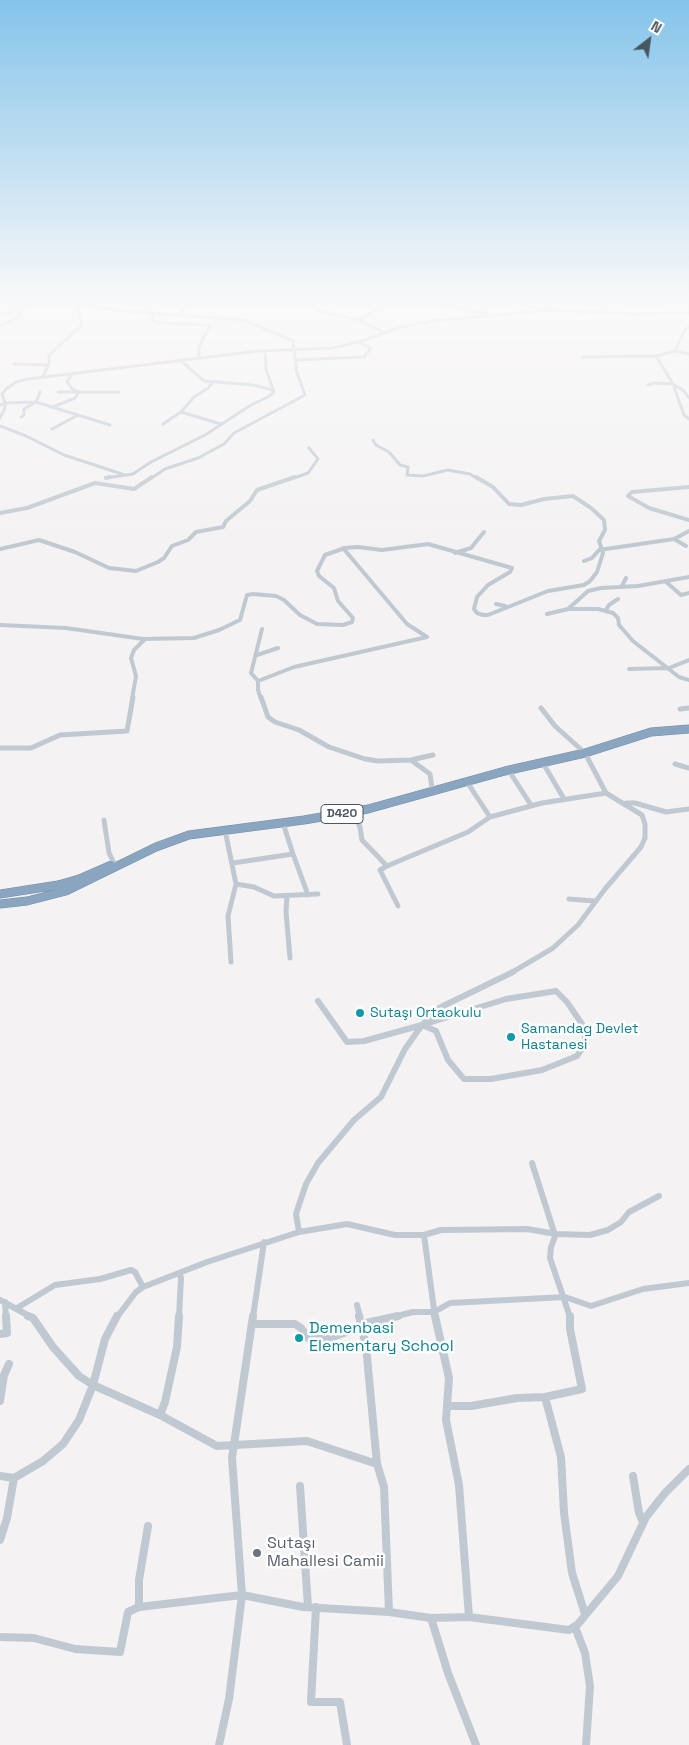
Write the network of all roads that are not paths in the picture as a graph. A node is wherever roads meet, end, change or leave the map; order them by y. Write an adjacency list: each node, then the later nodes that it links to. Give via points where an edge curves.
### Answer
1 (14, 383): 12 (street)
2 (68, 383): 18 (street)
3 (212, 383): 25 (street)
4 (238, 383): 13 (street)
5 (272, 383): 13 (street)
6 (301, 383): 40 (street, via 306,395 234,433 224,444 198,458 165,469 134,489 95,483 27,508)
7 (653, 383): 10 (street)
8 (662, 383): 9 (street)
9 (673, 384): 14 (street); 29 (street, via 684,415)
10 (648, 385)
11 (0, 388): 12 (street)
12 (7, 388): 22 (street, via 2,394)
13 (273, 390): 31 (street, via 268,397)
14 (684, 391): 15 (street); 20 (street)
15 (689, 391)
16 (40, 392): 21 (street)
17 (58, 392): 18 (street)
18 (79, 392): 19 (street); 24 (street, via 75,398)
19 (119, 392)
20 (689, 398)
21 (36, 402): 22 (street); 24 (street); 27 (street, via 24,409)
22 (5, 403): 23 (street); 28 (street)
23 (0, 405)
24 (53, 407): 26 (street)
25 (181, 412): 30 (street); 31 (street)
26 (78, 415): 32 (street); 34 (street)
27 (21, 417)
28 (0, 418)
29 (689, 419)
30 (162, 424)
31 (221, 424): 37 (street)
32 (110, 425)
33 (0, 426): 37 (street, via 64,455)
34 (52, 429)
35 (374, 440): 48 (street, via 400,465 408,467 407,475 423,476 448,470 470,474 493,487 509,504 573,496 604,520 605,530 599,541)
36 (309, 448): 47 (street, via 318,459 308,473 257,490 223,527 196,532 188,540 172,546 164,558 143,569 109,568 39,540)
37 (127, 476): 38 (street)
38 (106, 478)
39 (689, 487): 41 (street, via 632,492 628,496 649,508)
40 (0, 513)
41 (689, 520)
42 (689, 531): 44 (street)
43 (484, 532): 49 (street, via 471,548)
44 (674, 539): 45 (street); 48 (street)
45 (686, 546)
46 (343, 548): 49 (street, via 382,550 428,544); 66 (street, via 325,555 317,571 334,588 338,601 353,618 352,622 317,624 300,616 276,596 253,594 247,595 240,620 230,626 194,638); 73 (street, via 407,624 427,637 294,667)
47 (0, 550)
48 (603, 550): 50 (street); 54 (street, via 597,572)
49 (455, 553): 60 (street, via 512,568 488,585 477,597 474,609 488,615)
50 (584, 560)
51 (689, 577): 53 (street)
52 (626, 578): 55 (street)
53 (664, 581): 55 (street); 57 (street, via 681,595)
54 (584, 585): 56 (street); 60 (street, via 548,591)
55 (622, 586): 56 (street)
56 (588, 592): 61 (street)
57 (689, 593)
58 (618, 599): 62 (street)
59 (496, 604): 60 (street)
60 (506, 606)
61 (568, 609): 62 (street); 63 (street)
62 (606, 610): 70 (street, via 618,618 619,626 633,641)
63 (547, 614)
64 (0, 625): 66 (street, via 66,628)
65 (262, 629): 68 (street)
66 (145, 639): 78 (street, via 131,658 136,676 127,731 60,735 31,748)
67 (278, 648): 68 (street)
68 (257, 655): 73 (street, via 252,673)
69 (689, 660): 70 (street)
70 (669, 668): 71 (street); 72 (street, via 679,677)
71 (629, 669)
72 (689, 680)
73 (258, 681): 81 (street, via 265,713 274,722 365,759)
74 (541, 708): 79 (street, via 554,728)
75 (689, 708): 76 (street)
76 (680, 709)
77 (689, 728): 79 (highway, D420, via 651,732)
78 (0, 748)
79 (583, 751): 82 (highway, D420); 87 (highway, D420); 88 (street)
80 (433, 755): 81 (street)
81 (410, 760): 87 (street, via 430,774)
82 (543, 763): 85 (highway, D420); 89 (street)
83 (675, 764): 84 (street)
84 (689, 768)
85 (509, 771): 86 (highway, D420); 91 (street)
86 (467, 782): 93 (highway, D420); 94 (street)
87 (432, 788): 100 (highway, D420, via 327,813 190,831 160,840)
88 (606, 793): 89 (street); 90 (street)
89 (564, 799): 91 (street)
90 (625, 803): 92 (street, via 666,812); 108 (street, via 642,815 645,838)
91 (531, 805): 94 (street)
92 (689, 809)
93 (353, 812): 96 (highway, D420); 101 (street, via 362,840)
94 (490, 817): 101 (street, via 468,832)
95 (104, 820): 100 (street, via 109,853)
96 (283, 822): 97 (highway, D420); 98 (street)
97 (225, 830): 99 (street); 109 (highway, D420, via 174,839 66,891)
98 (293, 854): 99 (street); 105 (street)
99 (233, 862): 102 (street)
100 (114, 863): 103 (highway, D420, via 58,886)
101 (387, 866): 110 (street, via 380,870)
102 (236, 884): 106 (street, via 254,887 274,896); 112 (street, via 228,916)
103 (0, 894)
104 (318, 894): 105 (street)
105 (308, 895): 106 (street)
106 (287, 896): 111 (street)
107 (569, 898): 108 (street)
108 (595, 902): 114 (street, via 578,925 553,948 510,974 439,1008)
109 (0, 904)
110 (398, 906)
111 (290, 958)
112 (231, 962)
113 (318, 1001): 114 (street, via 347,1042)
114 (422, 1025): 114 (street, via 506,999 556,991 582,1024 586,1043 577,1056 542,1070 464,1079 448,1060 436,1031); 117 (street, via 405,1049 381,1097 354,1120 318,1163 306,1184 296,1214)
115 (532, 1163): 118 (street)
116 (659, 1196): 118 (street, via 629,1212 608,1230 590,1235)
117 (299, 1232): 119 (street, via 347,1224 395,1235); 120 (street)
118 (555, 1233): 119 (street, via 527,1229 441,1230); 124 (street, via 550,1258)
119 (424, 1235): 128 (street)
120 (264, 1242): 121 (street); 129 (street)
121 (179, 1273): 123 (street); 137 (street, via 177,1348)
122 (689, 1282): 124 (street, via 644,1289 591,1306)
123 (143, 1287): 127 (street, via 131,1270 100,1279 55,1285); 133 (street, via 120,1310 105,1339)
124 (565, 1298): 128 (street, via 450,1303); 134 (street, via 582,1390)
125 (2, 1301): 127 (street); 131 (street, via 7,1334)
126 (356, 1304): 130 (street)
127 (17, 1308): 133 (street, via 33,1318 79,1376)
128 (434, 1312): 130 (street, via 413,1312); 136 (street, via 449,1378)
129 (252, 1324): 130 (street, via 295,1324 309,1339 327,1339); 138 (street)
130 (362, 1324): 139 (street)
131 (0, 1334)
132 (9, 1364): 135 (street)
133 (93, 1385): 137 (street); 143 (street, via 79,1420 63,1444 43,1461)
134 (545, 1397): 136 (street); 152 (street, via 562,1457 564,1512 572,1573)
135 (0, 1401)
136 (448, 1406): 153 (street, via 446,1420 459,1485)
137 (160, 1416): 138 (street, via 217,1446)
138 (234, 1446): 139 (street, via 307,1441); 148 (street, via 232,1458)
139 (378, 1464): 151 (street, via 384,1487)
140 (689, 1469): 145 (street, via 665,1493)
141 (0, 1476): 143 (street)
142 (633, 1476): 145 (street, via 639,1513)
143 (14, 1478): 147 (street)
144 (300, 1486): 150 (street)
145 (644, 1522): 152 (street, via 618,1576)
146 (148, 1526): 149 (street, via 139,1580)
147 (0, 1540)
148 (242, 1595): 149 (street); 150 (street); 157 (street, via 230,1690)
149 (139, 1607): 156 (street, via 128,1612 120,1652 75,1649 34,1638)
150 (312, 1607): 151 (street); 158 (street, via 315,1646 311,1702 340,1702)
151 (389, 1612): 154 (street)
152 (586, 1614): 155 (street)
153 (469, 1617): 154 (street); 155 (street, via 569,1630)
154 (431, 1618): 159 (street)
155 (575, 1627): 160 (street, via 586,1653 590,1686)
156 (0, 1637)
157 (219, 1745)
158 (347, 1745)
159 (476, 1745)
160 (586, 1745)

